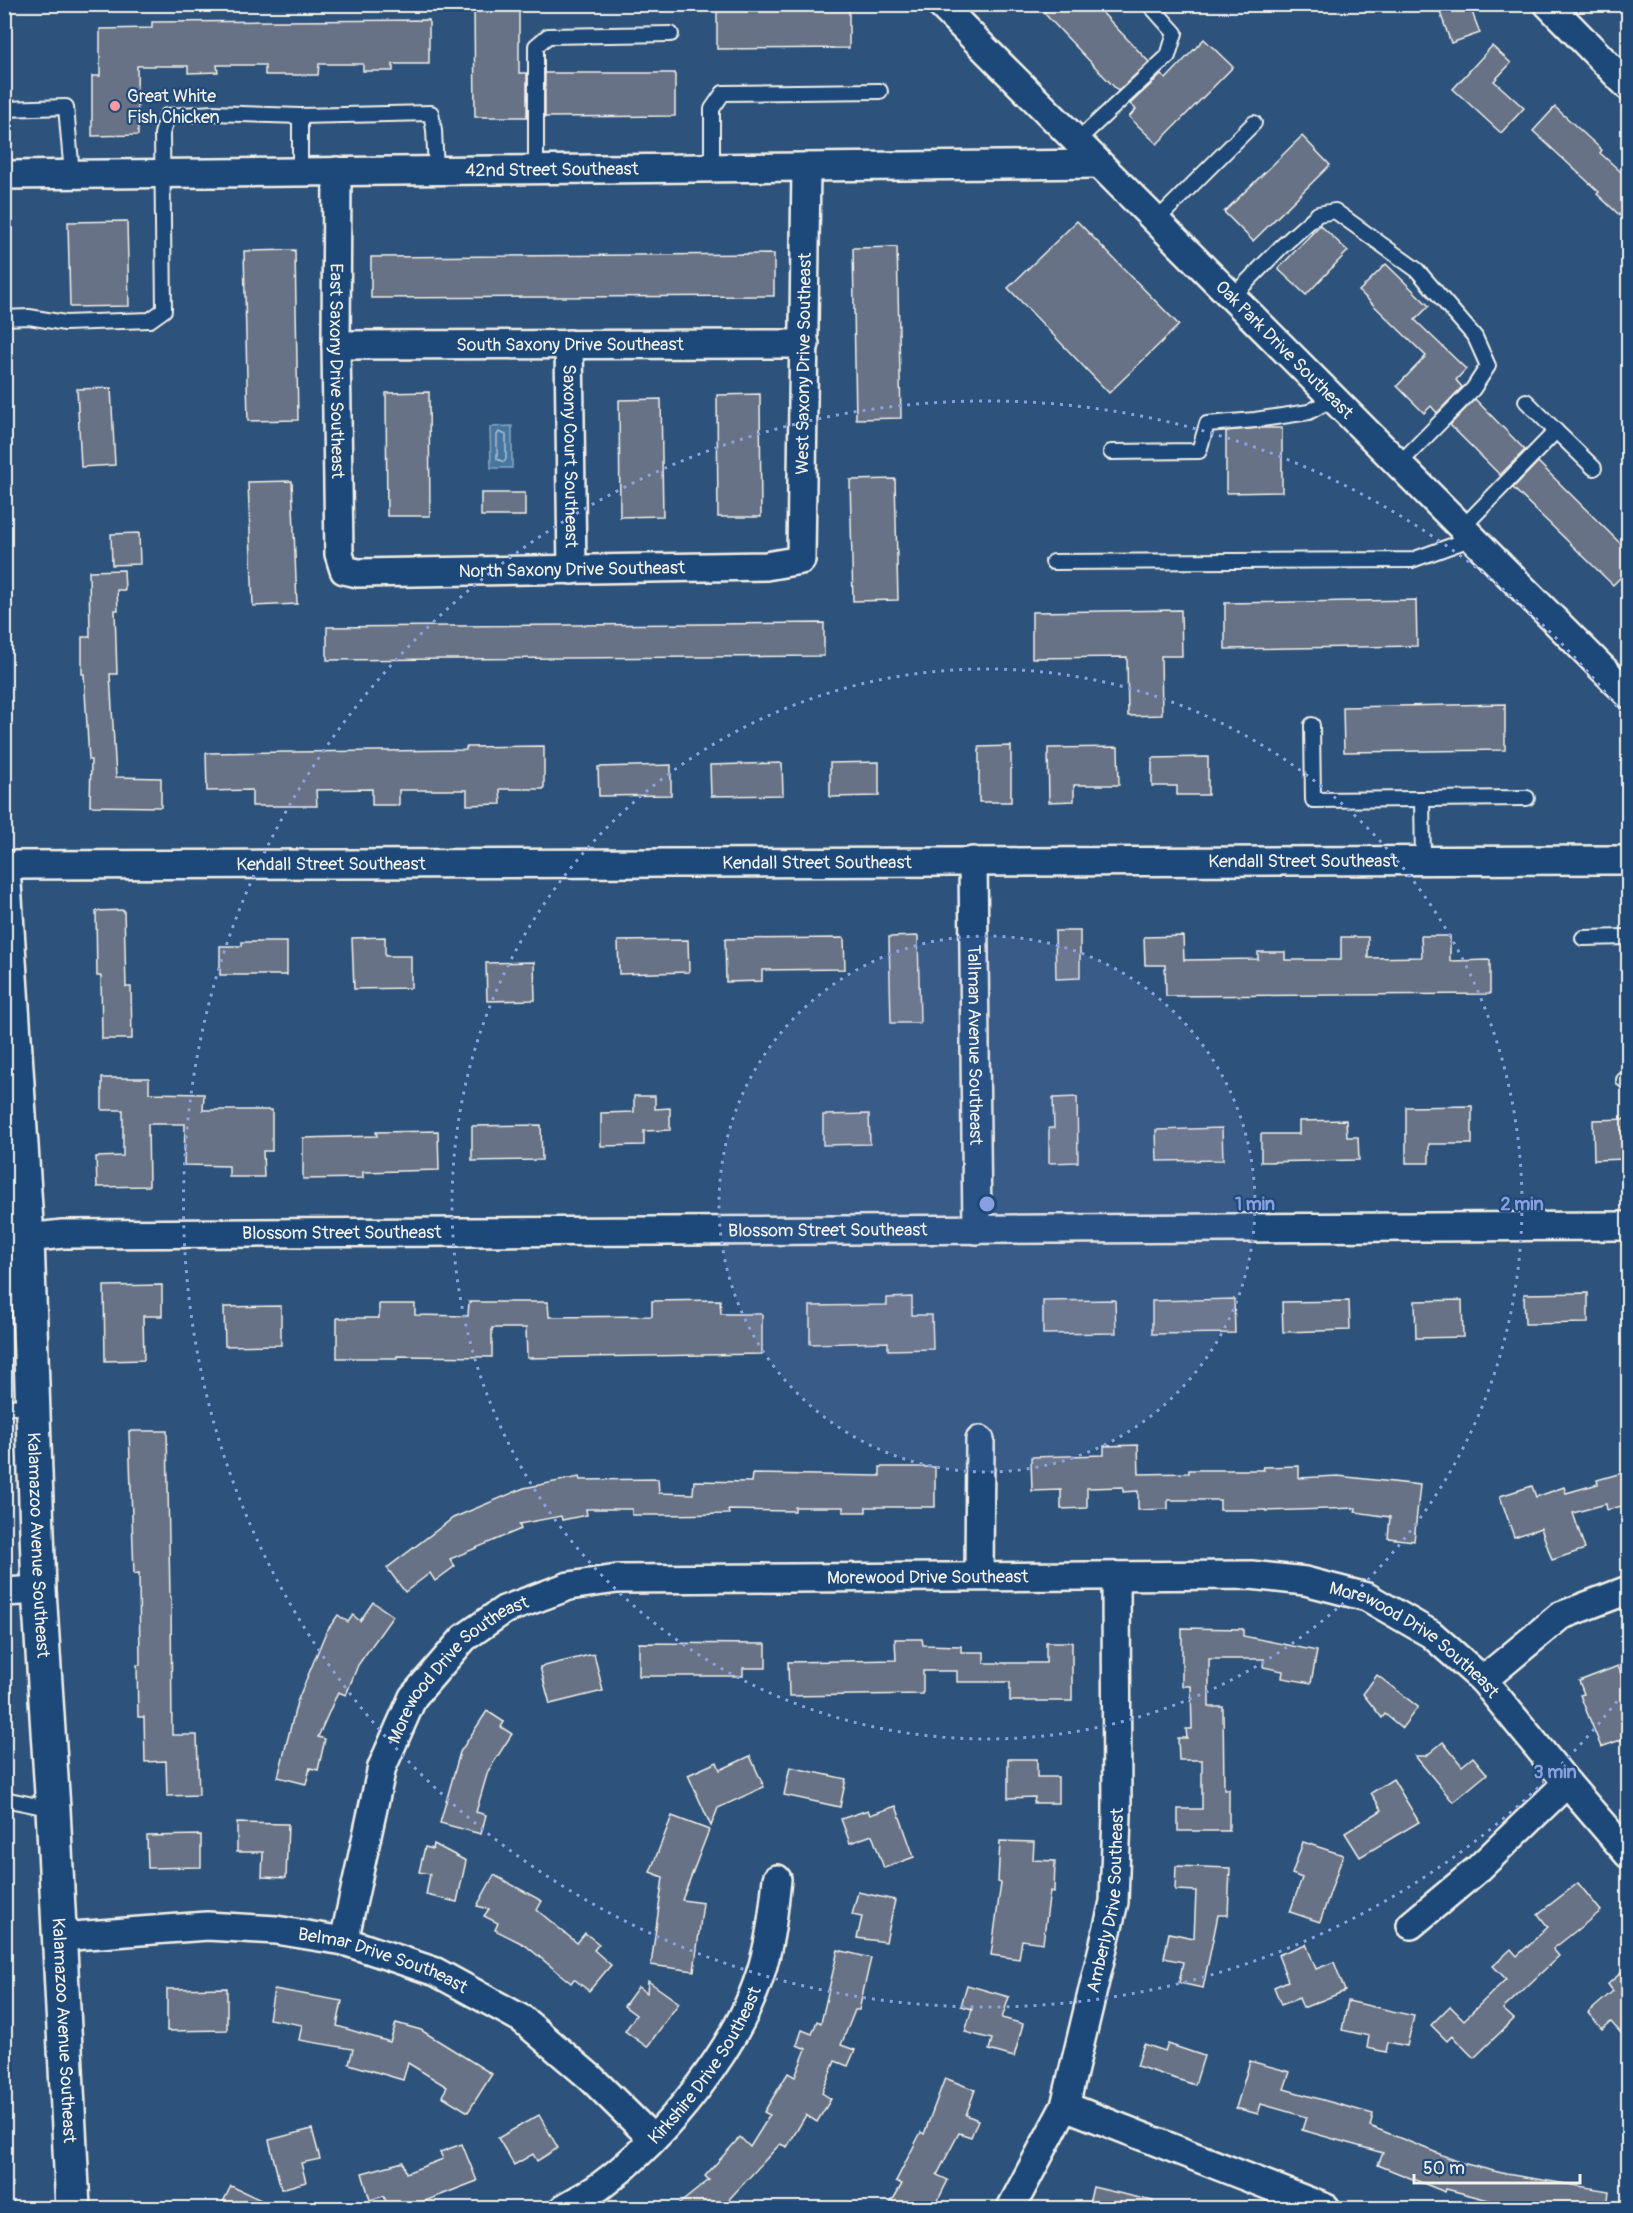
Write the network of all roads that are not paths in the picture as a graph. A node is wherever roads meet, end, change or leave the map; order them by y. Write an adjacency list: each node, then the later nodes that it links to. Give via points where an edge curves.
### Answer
1 (940, 4): 10 (street, Oak Park Drive Southeast)
2 (1149, 4): 10 (lane, via 1175,33 1168,56)
3 (1548, 4): 5 (street)
4 (671, 34): 14 (lane, via 548,36 536,46)
5 (1629, 86)
6 (880, 91): 13 (lane, via 723,93 712,109)
7 (4, 109): 19 (lane, via 66,107)
8 (300, 116): 15 (lane, via 430,112); 17 (lane); 18 (lane, via 167,116 162,134)
9 (1254, 123): 21 (lane)
10 (1077, 141): 11 (street, Oak Park Drive Southeast)
11 (1100, 164): 12 (street, 42nd Street Southeast); 21 (street, Oak Park Drive Southeast)
12 (806, 167): 13 (street, 42nd Street Southeast); 25 (street, West Saxony Drive Southeast)
13 (712, 168): 14 (street, 42nd Street Southeast)
14 (536, 169): 15 (street, 42nd Street Southeast)
15 (436, 170): 16 (street, 42nd Street Southeast)
16 (337, 171): 17 (street, 42nd Street Southeast); 26 (street, East Saxony Drive Southeast)
17 (300, 172): 18 (street, 42nd Street Southeast)
18 (163, 173): 19 (street, 42nd Street Southeast); 23 (lane, via 164,310 150,320 65,323 29,317)
19 (72, 174): 20 (street, 42nd Street Southeast)
20 (4, 175)
21 (1157, 220): 22 (street, Oak Park Drive Southeast)
22 (1233, 296): 27 (street, Oak Park Drive Southeast); 31 (lane, via 1318,214 1335,211 1417,270 1475,337 1488,366 1473,389)
23 (4, 318)
24 (569, 344): 25 (street, South Saxony Drive Southeast); 26 (street, South Saxony Drive Southeast); 37 (street, Saxony Court Southeast)
25 (805, 344): 34 (street, West Saxony Drive Southeast)
26 (336, 345): 36 (street, East Saxony Drive Southeast, via 339,554)
27 (1334, 398): 30 (lane, via 1309,412 1207,424 1199,451); 31 (street, Oak Park Drive Southeast)
28 (1526, 401): 29 (lane)
29 (1556, 431): 32 (lane); 33 (lane)
30 (1110, 452)
31 (1399, 464): 33 (street, Oak Park Drive Southeast)
32 (1594, 468)
33 (1468, 532): 35 (lane, via 1412,560); 38 (street, Oak Park Drive Southeast)
34 (801, 560): 37 (street, North Saxony Drive Southeast, via 766,566)
35 (1053, 562)
36 (344, 570): 37 (street, North Saxony Drive Southeast)
37 (572, 570)
38 (1629, 694)
39 (1312, 725): 41 (lane, via 1313,800)
40 (1527, 798): 41 (lane)
41 (1422, 799): 42 (lane)
42 (1423, 860): 43 (street, Kendall Street Southeast); 44 (street, Kendall Street Southeast)
43 (1629, 860)
44 (973, 861): 45 (street, Kendall Street Southeast); 51 (street, Tallman Avenue Southeast)
45 (4, 865)
46 (4, 883): 47 (main road, Kalamazoo Avenue Southeast)
47 (5, 891): 52 (main road, Kalamazoo Avenue Southeast)
48 (1629, 937): 49 (lane)
49 (1583, 938)
50 (1629, 1226): 51 (street, Blossom Street Southeast)
51 (977, 1230): 52 (street, Blossom Street Southeast, via 63,1234)
52 (16, 1239): 53 (main road, Kalamazoo Avenue Southeast)
53 (19, 1406): 57 (main road, Kalamazoo Avenue Southeast)
54 (980, 1440): 55 (street)
55 (979, 1576): 56 (street, Morewood Drive Southeast); 68 (street, Morewood Drive Southeast, via 616,1579 569,1586 504,1610 464,1638 412,1696 382,1767)
56 (1116, 1576): 60 (street, Morewood Drive Southeast, via 1251,1575 1305,1581 1366,1597 1431,1634); 69 (street, Amberly Drive Southeast, via 1114,1902)
57 (39, 1590): 59 (street); 63 (main road, Kalamazoo Avenue Southeast)
58 (1629, 1590): 60 (street, via 1560,1616)
59 (4, 1592)
60 (1483, 1680): 61 (street, Morewood Drive Southeast)
61 (1567, 1783): 64 (street, Morewood Drive Southeast); 66 (street, via 1479,1868)
62 (4, 1799): 63 (lane)
63 (53, 1809): 67 (main road, Kalamazoo Avenue Southeast)
64 (1629, 1854)
65 (777, 1879): 70 (street, Kirkshire Drive Southeast, via 762,1967 738,2026 704,2080)
66 (1411, 1925)
67 (60, 1938): 68 (street, Belmar Drive Southeast, via 207,1926 276,1930); 71 (main road, Kalamazoo Avenue Southeast)
68 (344, 1941): 70 (street, Belmar Drive Southeast, via 436,1972 522,2019 591,2078)
69 (1065, 2106): 73 (street, Amberly Drive Southeast); 74 (street)
70 (652, 2139): 72 (street, Kirkshire Drive Southeast, via 599,2187)
71 (73, 2208)
72 (564, 2208)
73 (1011, 2208)
74 (1326, 2208)

